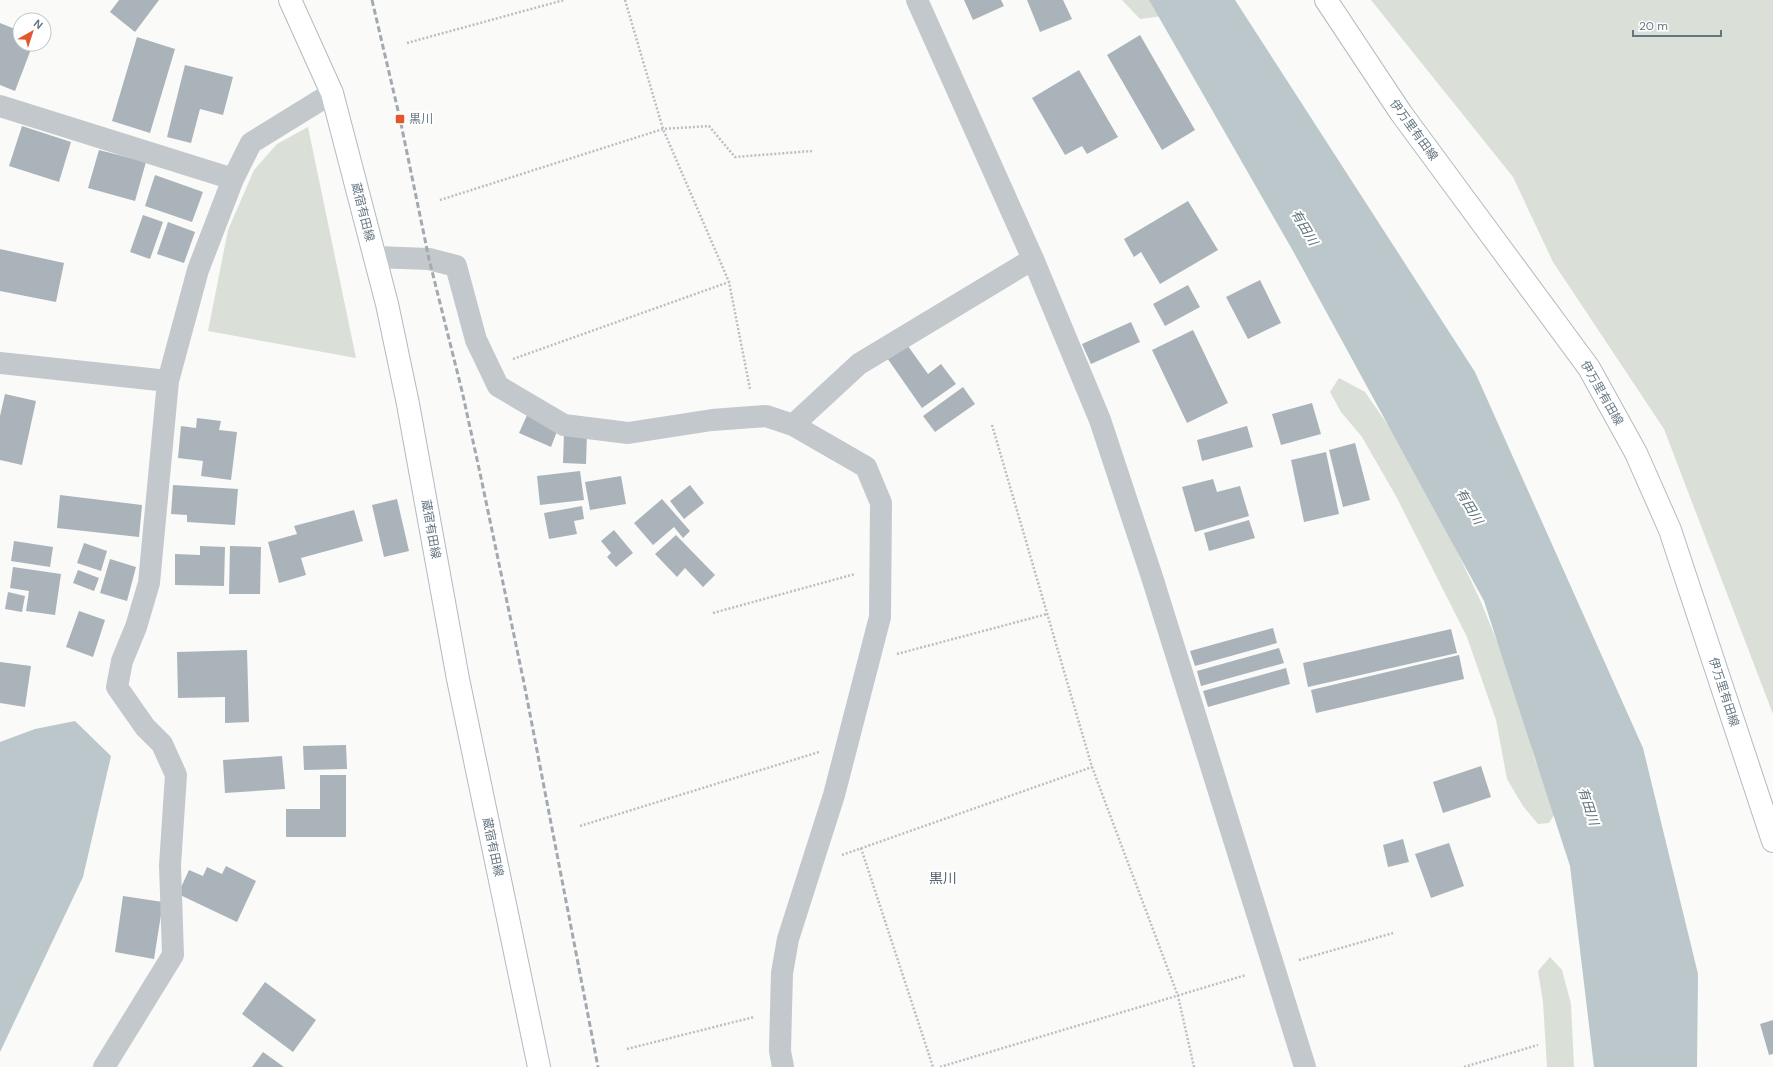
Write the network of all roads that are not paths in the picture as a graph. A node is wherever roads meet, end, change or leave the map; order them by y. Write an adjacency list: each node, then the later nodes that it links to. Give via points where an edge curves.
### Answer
1 (290, 0): 4 (main road, 蔵宿有田線)
2 (917, 0): 8 (street)
3 (1326, 0): 12 (main road, 伊万里有田線, via 1401,114 1589,368 1636,453 1670,530)
4 (332, 93): 6 (street, via 250,143); 7 (main road, 蔵宿有田線)
5 (0, 106): 6 (street)
6 (233, 179): 10 (street, via 198,270)
7 (374, 257): 11 (street, via 429,260 456,266 476,340 498,386 564,425 628,433 712,420 766,416); 14 (main road, 蔵宿有田線, via 405,389 458,680)
8 (1033, 259): 11 (street, via 859,364); 16 (street, via 1102,428 1154,584)
9 (0, 363): 10 (street)
10 (168, 381): 13 (street, via 149,583 136,627 122,661 117,687 145,727 162,744 176,774 170,865 173,955)
11 (793, 425): 15 (street, via 866,467 881,502 880,617 834,796 788,939 782,973 780,1051)
12 (1773, 841)
13 (104, 1067)
14 (539, 1067)
15 (783, 1067)
16 (1305, 1067)

